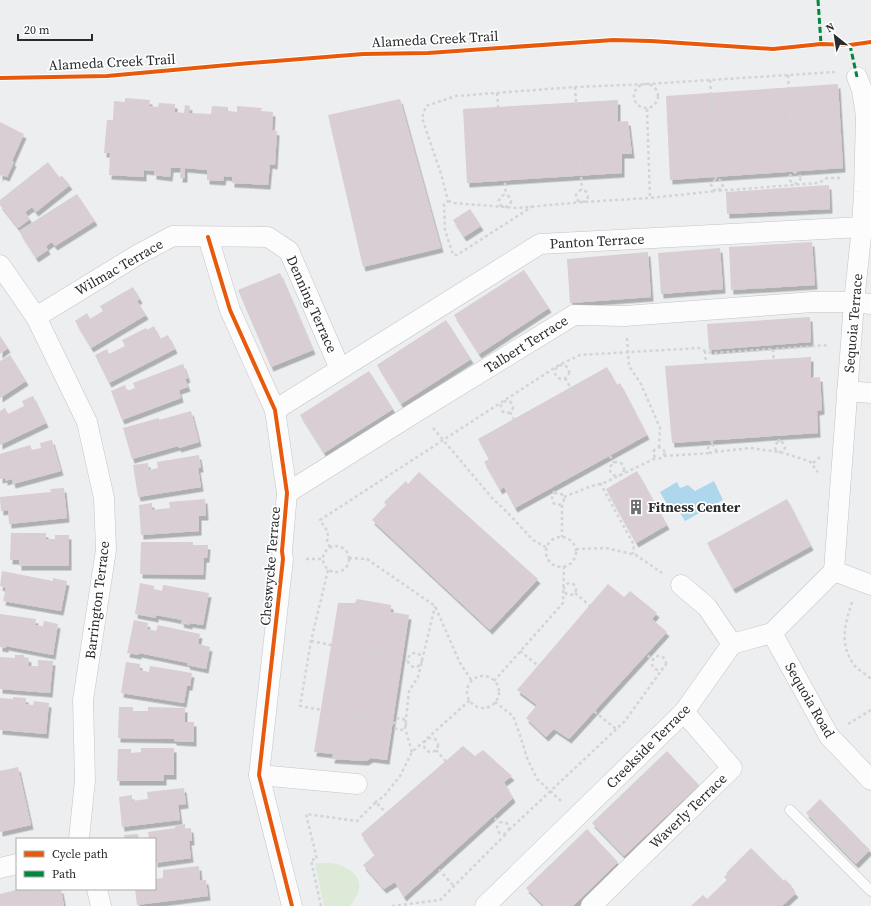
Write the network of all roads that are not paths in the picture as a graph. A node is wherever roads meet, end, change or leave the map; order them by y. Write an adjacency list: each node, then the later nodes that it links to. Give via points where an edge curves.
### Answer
1 (850, 74): 2 (street, Sequoia Terrace, via 862,90 866,116 864,177)
2 (867, 228): 5 (street, Sequoia Terrace); 7 (street, Panton Terrace, via 540,244)
3 (208, 236): 6 (street, Wilmac Terrace, via 173,236); 7 (street, Denning Terrace, via 268,237 290,251); 10 (street, Cheswycke Terrace, via 230,310)
4 (0, 265): 6 (street, Barrington Terrace)
5 (862, 304): 8 (street, Sequoia Terrace); 11 (street, Talbert Terrace, via 813,302 625,316 574,315)
6 (36, 317): 22 (street, Barrington Terrace, via 87,422 104,498 106,550 83,700 85,780)
7 (340, 370): 10 (street, Panton Terrace)
8 (847, 391): 9 (street); 12 (street, Sequoia Terrace)
9 (871, 393)
10 (275, 410): 11 (street, Cheswycke Terrace)
11 (287, 493): 18 (street, Cheswycke Terrace, via 283,559)
12 (834, 571): 13 (street); 15 (street)
13 (864, 582)
14 (681, 585): 16 (street, via 707,607)
15 (772, 634): 16 (street); 19 (street, Sequoia Road, via 829,736)
16 (732, 644): 17 (street, Creekside Terrace)
17 (684, 712): 29 (street, Creekside Terrace); 30 (street, Waverly Terrace, via 732,768)
18 (259, 775): 20 (street); 28 (street, Cheswycke Terrace)
19 (871, 780)
20 (357, 784)
21 (790, 810): 26 (lane)
22 (79, 838)
23 (16, 864): 24 (street)
24 (0, 868)
25 (96, 890): 27 (street)
26 (871, 890)
27 (101, 906)
28 (292, 906)
29 (485, 906)
30 (591, 906)

